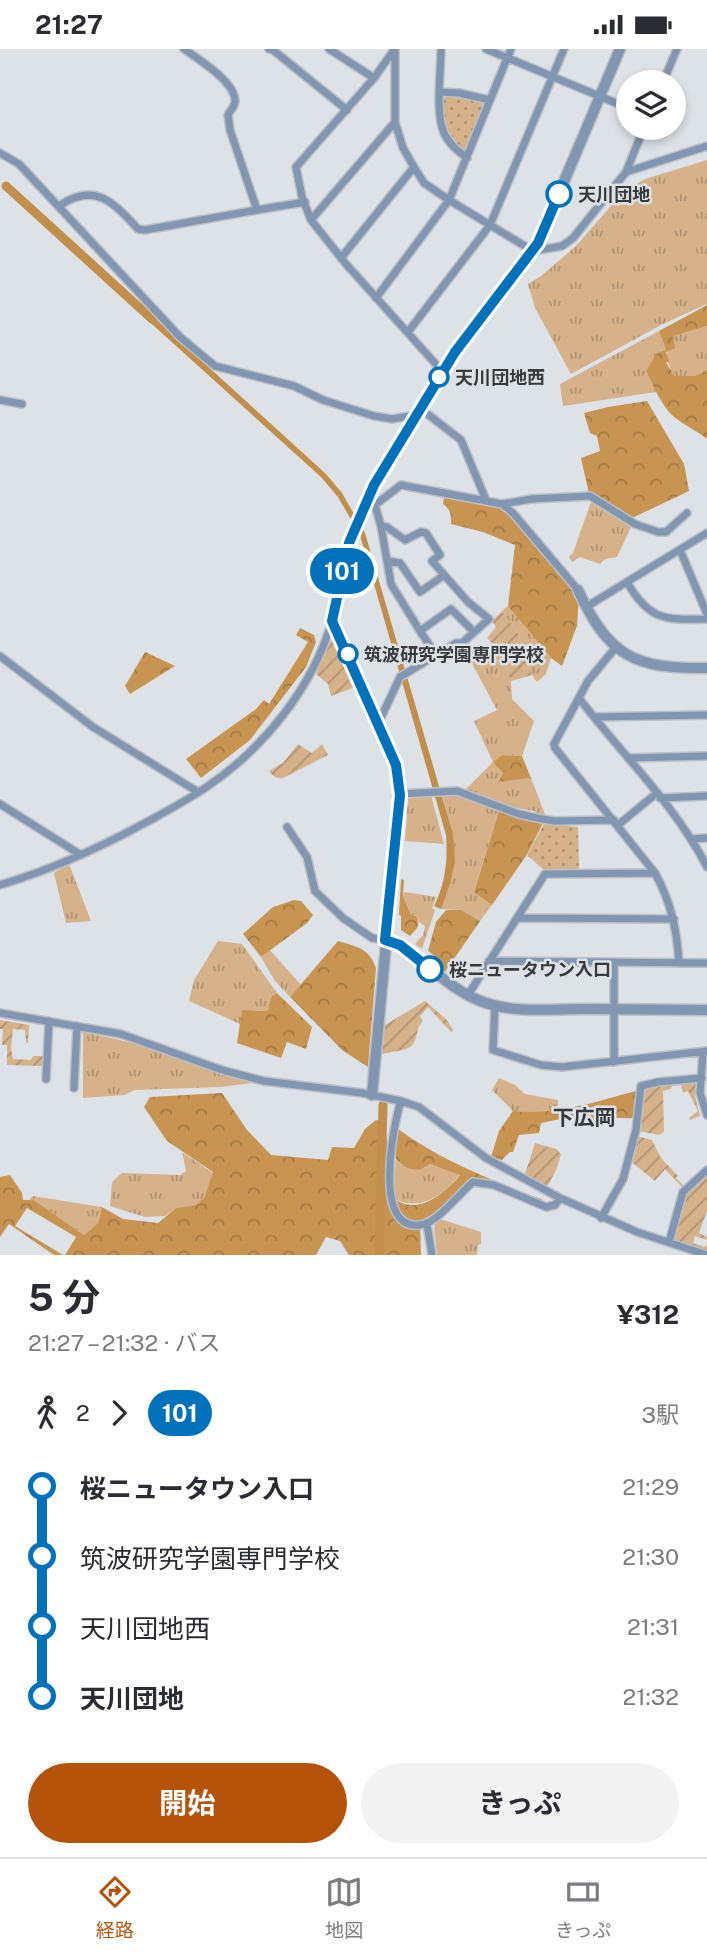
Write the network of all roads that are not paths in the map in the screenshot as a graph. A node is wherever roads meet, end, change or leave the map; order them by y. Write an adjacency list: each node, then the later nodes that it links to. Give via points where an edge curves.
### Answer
1 (184, 49): 30 (street, via 225,82 235,98 228,115 230,130)
2 (269, 49): 19 (street)
3 (329, 49): 14 (street)
4 (395, 49): 14 (street); 20 (street)
5 (441, 49): 15 (street)
6 (486, 49): 11 (street)
7 (511, 49): 11 (street)
8 (564, 49): 13 (street)
9 (620, 49): 16 (street)
10 (677, 49): 12 (street)
11 (508, 58): 13 (street); 17 (street)
12 (668, 70)
13 (552, 76): 16 (street); 32 (street)
14 (374, 78): 19 (street)
15 (440, 92): 17 (street); 24 (street, via 444,133)
16 (600, 96): 18 (street); 33 (street)
17 (490, 100): 24 (street)
18 (616, 103)
19 (347, 110): 28 (street, via 296,167)
20 (395, 122): 25 (street); 31 (street)
21 (639, 140): 26 (street)
22 (707, 146): 26 (street)
23 (0, 153): 29 (street, via 19,164)
24 (467, 158): 27 (street)
25 (414, 167): 27 (street, via 424,183); 34 (street)
26 (626, 172): 33 (street, via 573,238 562,246)
27 (449, 200): 32 (street); 35 (street)
28 (305, 202): 30 (street); 31 (street)
29 (59, 206): 30 (street, via 99,195 145,230); 40 (street, via 172,329 215,366 294,386 373,416 392,419)
30 (257, 210)
31 (311, 220): 34 (street)
32 (490, 225): 33 (street); 36 (street)
33 (533, 251): 37 (street)
34 (341, 258): 35 (street)
35 (376, 297): 36 (street)
36 (408, 332): 37 (street)
37 (442, 371): 40 (street)
38 (0, 400): 39 (street)
39 (22, 404)
40 (419, 412): 41 (street, via 461,440); 43 (street, via 374,485)
41 (486, 500): 42 (street); 43 (street, via 401,485)
42 (502, 504): 44 (street, via 590,496 635,524 658,532 666,532); 51 (street)
43 (370, 505): 45 (street); 55 (street, via 346,553)
44 (687, 513)
45 (381, 526): 48 (street); 49 (street, via 405,540 426,533 440,555 432,561)
46 (707, 533): 47 (street)
47 (680, 550): 50 (street); 53 (street)
48 (388, 561): 49 (street, via 400,563 420,592); 56 (street, via 391,584)
49 (443, 576): 57 (street, via 489,619)
50 (627, 582): 52 (street); 54 (street, via 641,604 659,617)
51 (578, 590): 52 (street)
52 (586, 607): 58 (street)
53 (707, 614)
54 (707, 619)
55 (332, 621): 65 (street); 68 (street, via 316,664 289,706 251,750)
56 (420, 631): 57 (street, via 451,609); 59 (street)
57 (474, 632): 59 (street)
58 (616, 647): 61 (street, via 657,666); 62 (street)
59 (436, 655): 65 (street, via 399,678)
60 (0, 656): 68 (street, via 93,727)
61 (707, 668)
62 (579, 698): 64 (street); 73 (street, via 555,748)
63 (707, 715): 64 (street)
64 (594, 717): 67 (street)
65 (377, 725): 69 (street, via 396,765)
66 (707, 756): 67 (street)
67 (628, 758): 71 (street)
68 (198, 792): 77 (street)
69 (400, 795): 73 (street, via 457,791 537,818); 83 (street)
70 (707, 796): 71 (street)
71 (656, 797): 73 (street); 76 (street)
72 (0, 804): 77 (street)
73 (616, 823): 79 (street)
74 (287, 827): 83 (street, via 307,857 314,891 343,918 372,938)
75 (707, 838): 76 (street)
76 (691, 839): 78 (street)
77 (81, 855): 80 (street)
78 (707, 867)
79 (655, 873): 81 (street, via 545,874); 82 (street)
80 (0, 885)
81 (517, 918): 82 (street); 84 (street)
82 (674, 919): 86 (street)
83 (385, 940): 88 (street, via 400,945); 100 (street)
84 (489, 961): 85 (street); 88 (street)
85 (614, 962): 86 (street); 90 (street)
86 (680, 963): 87 (street)
87 (707, 963)
88 (468, 995): 89 (street)
89 (495, 1005): 90 (street); 96 (street, via 493,1050 553,1067)
90 (614, 1009): 91 (street); 96 (street)
91 (707, 1010)
92 (0, 1013): 93 (street)
93 (49, 1021): 94 (street); 98 (street)
94 (78, 1026): 99 (street); 100 (street, via 121,1034 264,1081)
95 (705, 1052): 96 (street); 97 (street)
96 (614, 1062)
97 (702, 1078): 102 (street); 105 (street, via 641,1086 623,1179)
98 (46, 1079)
99 (74, 1088)
100 (372, 1095): 101 (street)
101 (401, 1101): 104 (street, via 419,1107 486,1158); 106 (street, via 392,1134 391,1203 403,1220)
102 (707, 1115)
103 (707, 1170): 107 (street, via 683,1192)
104 (560, 1198): 105 (street); 106 (street, via 555,1205 546,1206 494,1185 473,1182)
105 (601, 1218): 107 (street)
106 (427, 1224): 108 (street)
107 (669, 1242): 109 (street)
108 (432, 1255)
109 (707, 1255)

